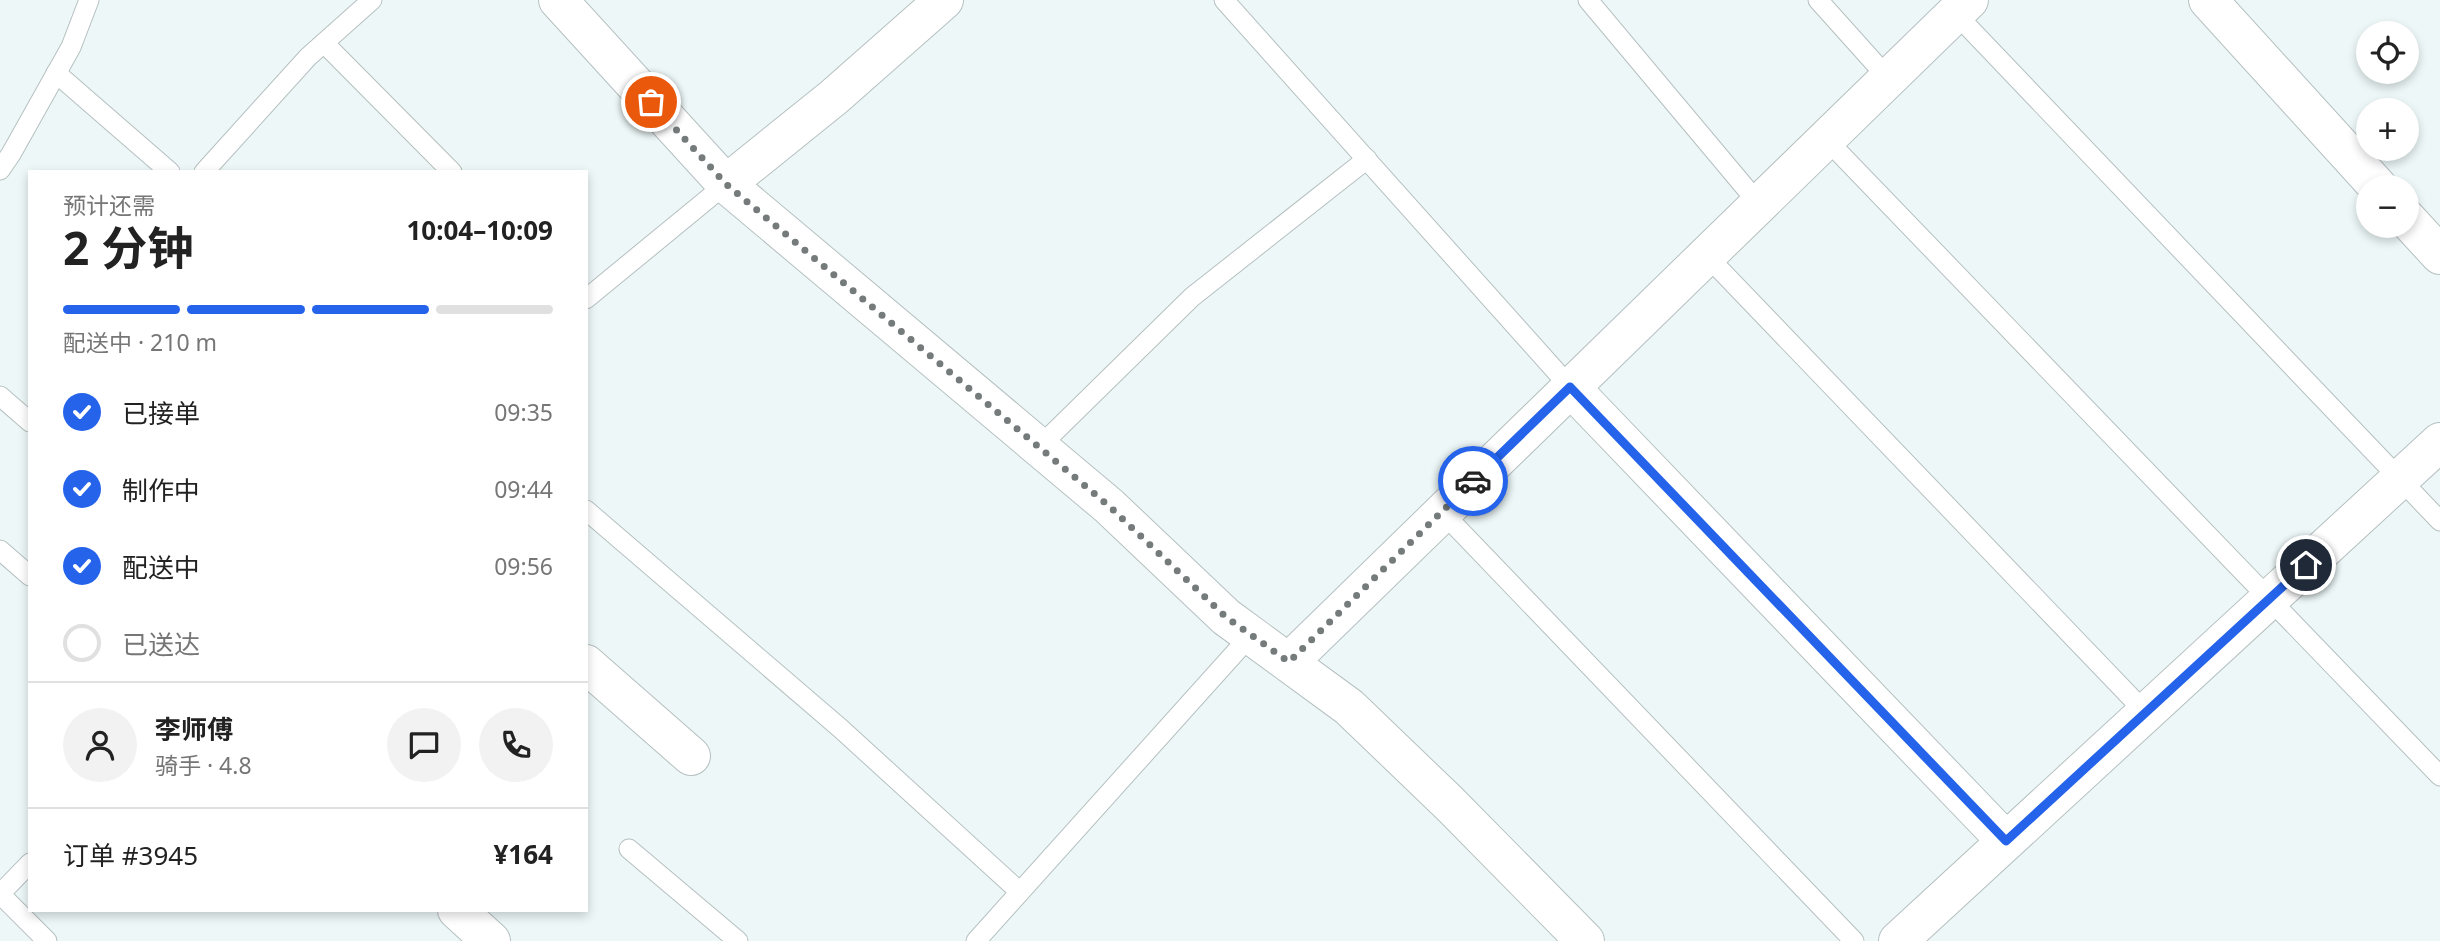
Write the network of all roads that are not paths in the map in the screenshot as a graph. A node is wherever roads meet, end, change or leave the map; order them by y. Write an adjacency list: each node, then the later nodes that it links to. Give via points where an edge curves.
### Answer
1 (89, 0): 11 (lane)
2 (372, 0): 10 (lane)
3 (558, 0): 20 (street)
4 (944, 0): 20 (street)
5 (1224, 0): 14 (lane)
6 (1588, 0): 21 (lane)
7 (1818, 0): 12 (lane)
8 (2207, 0): 19 (street)
9 (1962, 6): 12 (street); 31 (lane)
10 (324, 43): 17 (lane); 18 (lane)
11 (56, 73): 15 (lane); 16 (lane)
12 (1888, 78): 13 (street)
13 (1826, 139): 21 (street); 37 (lane)
14 (1367, 159): 26 (lane); 30 (lane, via 1192,297)
15 (0, 170)
16 (168, 170)
17 (206, 170)
18 (450, 170)
19 (2367, 175)
20 (726, 184): 25 (lane); 30 (street)
21 (1759, 204): 23 (street)
22 (2419, 232): 24 (street)
23 (1706, 255): 26 (street); 41 (lane)
24 (2440, 255)
25 (588, 297)
26 (1570, 387): 33 (street); 44 (street)
27 (0, 396): 28 (lane)
28 (28, 420)
29 (2440, 442): 31 (street)
30 (1039, 447): 38 (street)
31 (2400, 479): 34 (lane); 37 (street)
32 (588, 512): 47 (lane, via 840,728)
33 (1442, 512): 39 (street); 56 (lane)
34 (2440, 521)
35 (0, 550): 36 (lane)
36 (28, 574)
37 (2269, 599): 41 (street); 43 (lane)
38 (1251, 635): 39 (street); 47 (lane)
39 (1289, 662): 54 (street, via 1335,716); 55 (street, via 1349,707)
40 (588, 666): 42 (street)
41 (2146, 713): 44 (street)
42 (691, 756)
43 (2440, 776)
44 (2006, 841): 57 (street)
45 (629, 849): 52 (lane)
46 (28, 865): 48 (lane)
47 (1020, 892): 53 (lane)
48 (0, 894): 50 (lane)
49 (459, 912): 51 (street)
50 (47, 941)
51 (491, 941)
52 (738, 941)
53 (976, 941)
54 (1559, 941)
55 (1585, 941)
56 (1854, 941)
57 (1898, 941)

